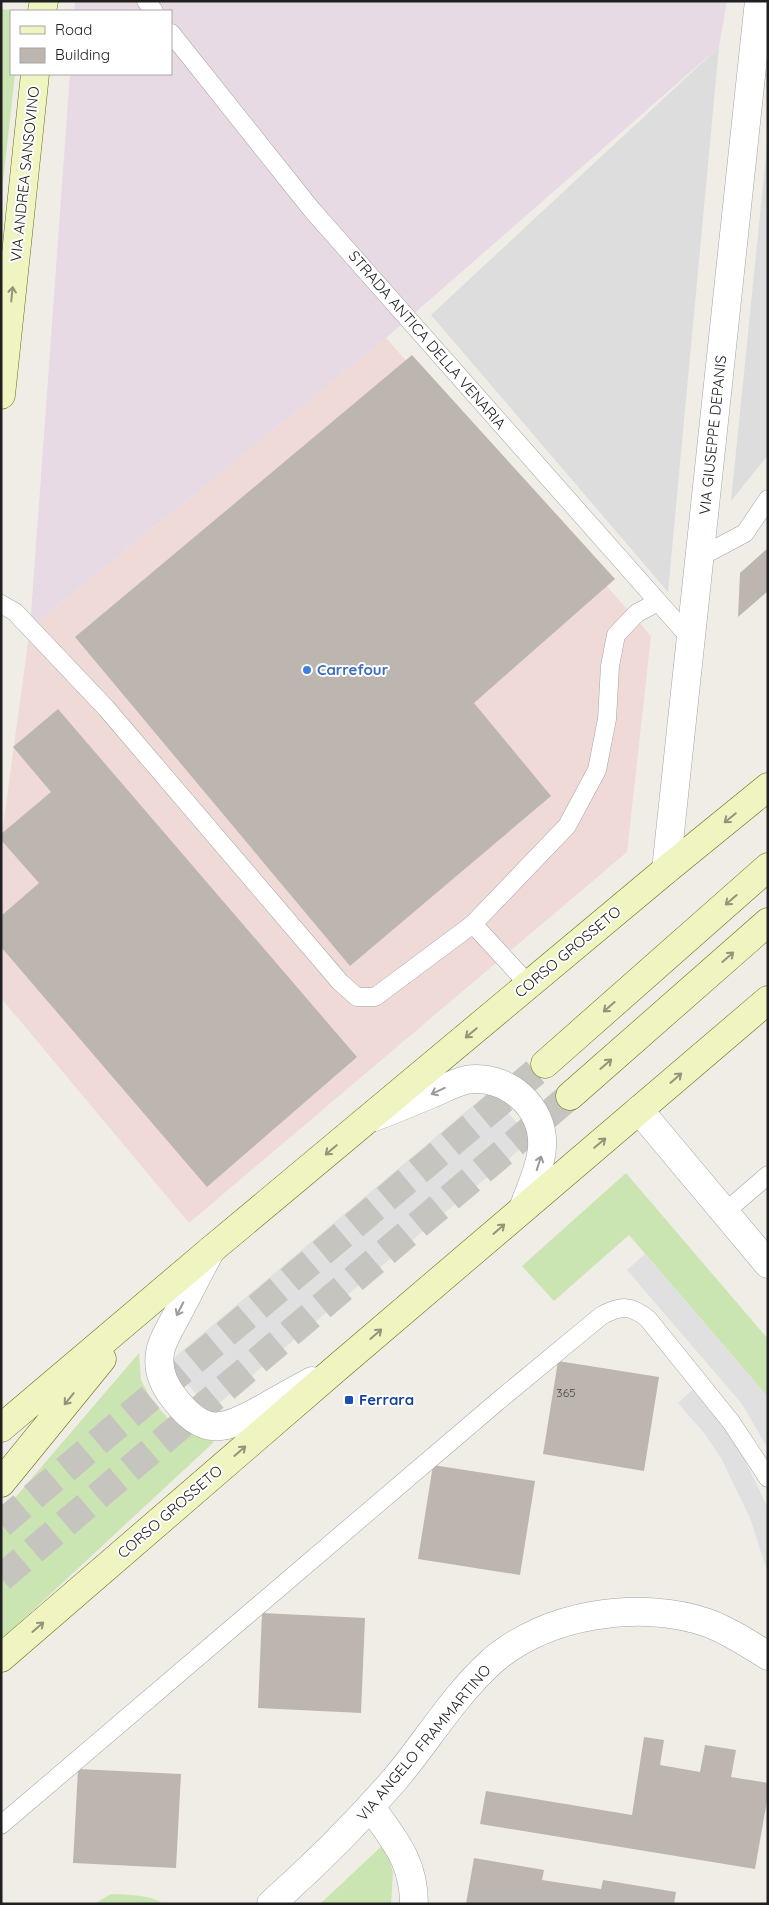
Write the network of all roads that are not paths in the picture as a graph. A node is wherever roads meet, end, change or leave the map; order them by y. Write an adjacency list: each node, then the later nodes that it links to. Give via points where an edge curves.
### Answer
1 (759, 1): 6 (street, VIA GIUSEPPE DEPANIS)
2 (172, 34): 7 (lane, STRADA ANTICA DELLA VENARIA, via 312,210)
3 (35, 75): 4 (main road, VIA ANDREA SANSOVINO, one-way to 3)
4 (1, 395)
5 (768, 499): 6 (lane, via 745,533)
6 (700, 557): 9 (street, VIA GIUSEPPE DEPANIS)
7 (658, 602): 9 (lane, STRADA ANTICA DELLA VENARIA); 14 (lane, via 637,614 616,635 610,666 607,718 597,770 567,826)
8 (1, 604): 14 (lane, via 15,612 106,708 340,982 357,997 375,997)
9 (691, 639): 12 (street, VIA GIUSEPPE DEPANIS)
10 (768, 787): 12 (main road, CORSO GROSSETO, one-way to 12)
11 (768, 867): 17 (main road, one-way to 17)
12 (666, 870): 15 (main road, CORSO GROSSETO)
13 (768, 922): 18 (main road, one-way to 13)
14 (473, 924): 15 (lane)
15 (529, 985): 20 (main road, CORSO GROSSETO, one-way to 20)
16 (768, 1000): 19 (main road, CORSO GROSSETO, one-way to 16)
17 (545, 1064)
18 (570, 1096)
19 (639, 1110): 22 (main road, CORSO GROSSETO, one-way to 19); 23 (street)
20 (368, 1119): 22 (street, CORSO GROSSETO, one-way to 20, via 540,1161 542,1136 538,1121 526,1102 507,1085 483,1079 466,1080); 24 (main road, CORSO GROSSETO, one-way to 24)
21 (768, 1175): 23 (lane)
22 (522, 1209): 27 (main road, CORSO GROSSETO, one-way to 22)
23 (725, 1212): 25 (street)
24 (211, 1250): 26 (main road, CORSO GROSSETO); 27 (street, CORSO GROSSETO, one-way to 27, via 165,1339 159,1359 165,1385 190,1416 206,1425 230,1425)
25 (768, 1264)
26 (144, 1307): 28 (main road, CORSO GROSSETO); 30 (main road, one-way to 30)
27 (339, 1366): 32 (main road, CORSO GROSSETO, one-way to 27)
28 (1, 1428)
29 (768, 1478): 34 (lane, via 731,1422 648,1319 629,1308 610,1311 497,1402)
30 (1, 1483)
31 (768, 1656): 33 (street, VIA ANGELO FRAMMARTINO, via 714,1626 670,1614 608,1614 555,1626 514,1645 482,1671)
32 (1, 1658)
33 (371, 1807): 35 (street, VIA ANGELO FRAMMARTINO); 36 (street, via 411,1870)
34 (1, 1825)
35 (271, 1904)
36 (414, 1904)

